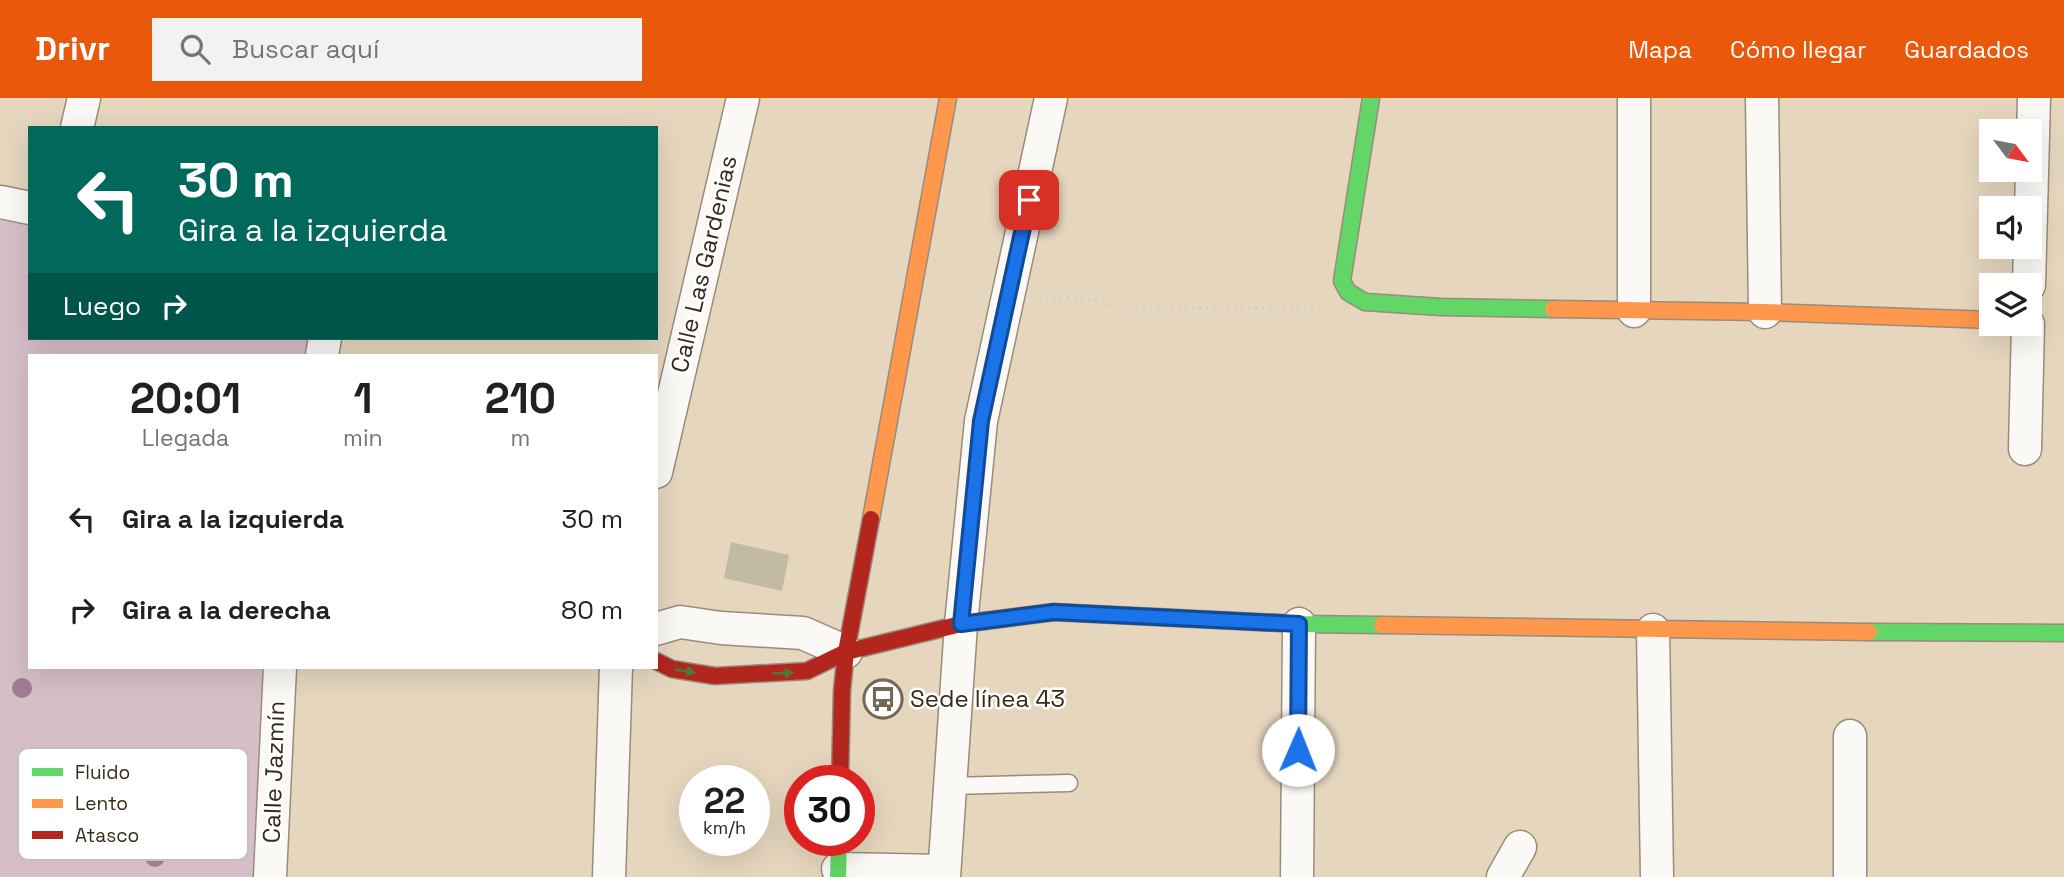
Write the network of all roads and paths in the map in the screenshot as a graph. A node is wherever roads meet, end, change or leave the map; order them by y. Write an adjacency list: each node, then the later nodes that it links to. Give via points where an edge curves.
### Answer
1 (84, 98): 9 (street)
2 (743, 98): 20 (street, Calle Las Gardenias)
3 (948, 98): 26 (street)
4 (1052, 98): 14 (street)
5 (1370, 98): 13 (street, via 1342,267)
6 (1634, 98): 15 (street)
7 (1762, 98): 16 (street)
8 (2044, 110): 12 (street)
9 (77, 126)
10 (0, 202): 11 (street)
11 (28, 208)
12 (2030, 273)
13 (1348, 292): 14 (path, via 1314,309 1139,307 1076,298); 15 (street, via 1365,302)
14 (1007, 300): 21 (street, via 981,421)
15 (1634, 311): 16 (street)
16 (1765, 312): 17 (street)
17 (1979, 320)
18 (2028, 336): 19 (street)
19 (2025, 449)
20 (658, 463)
21 (961, 624): 22 (street, via 1054,612); 26 (street); 33 (street)
22 (1299, 624): 24 (street); 39 (street)
23 (658, 628): 26 (street, via 680,622 803,633)
24 (1653, 630): 25 (street); 41 (street)
25 (2064, 633)
26 (846, 652): 27 (street, one-way to 26, via 672,670 715,676 807,671); 31 (street)
27 (658, 662)
28 (280, 669): 37 (street, Calle Jazmín)
29 (616, 669): 38 (street)
30 (1850, 736): 42 (street)
31 (840, 765)
32 (1069, 783): 33 (lane)
33 (950, 786): 36 (street)
34 (1520, 847): 40 (street)
35 (839, 862): 36 (street)
36 (944, 874)
37 (270, 877)
38 (609, 877)
39 (1297, 877)
40 (1503, 877)
41 (1657, 877)
42 (1850, 877)

